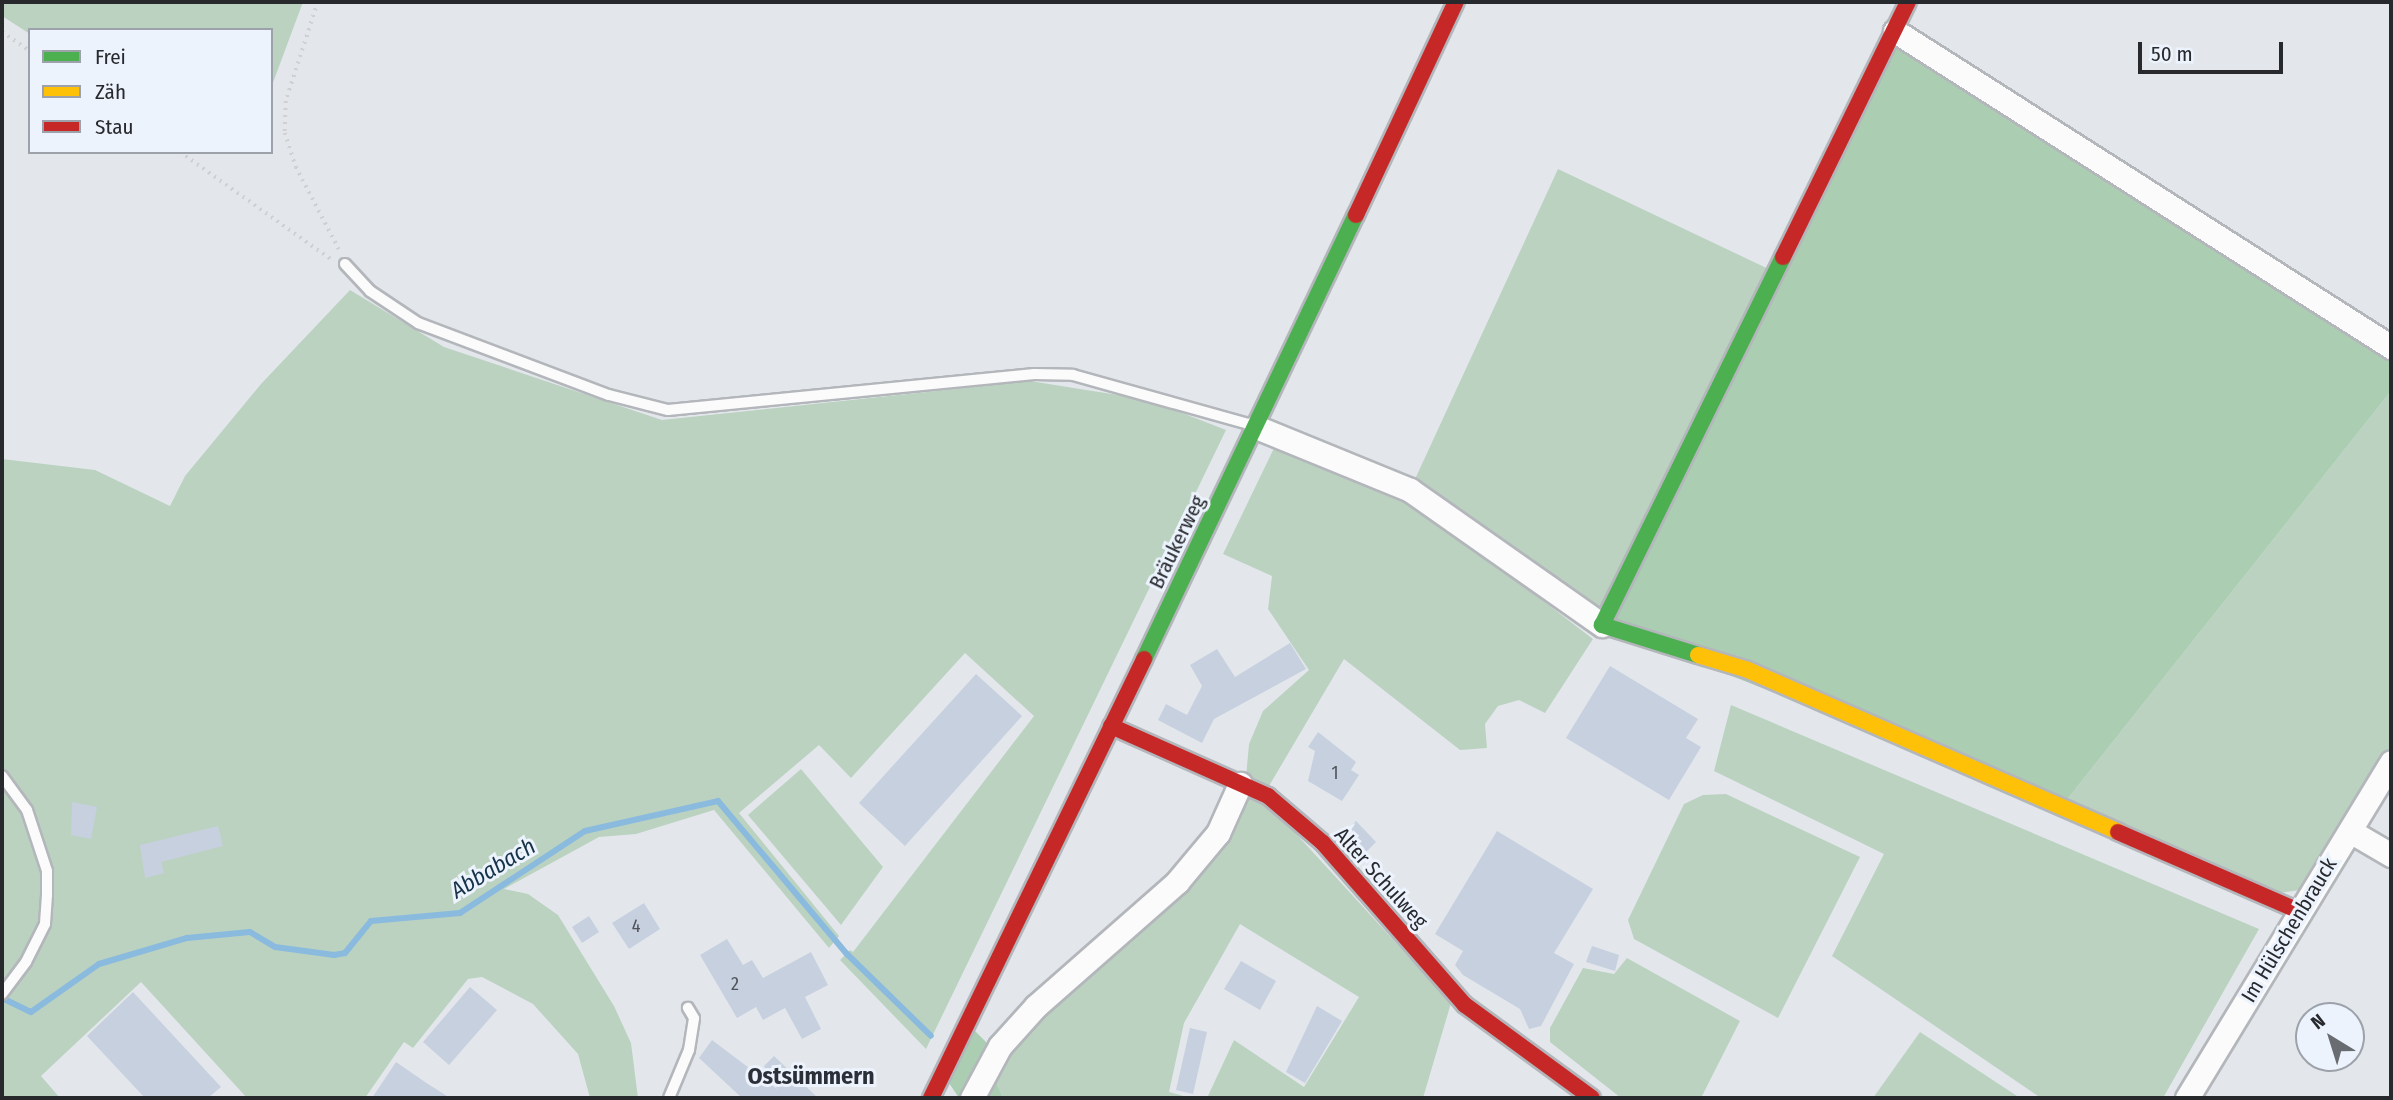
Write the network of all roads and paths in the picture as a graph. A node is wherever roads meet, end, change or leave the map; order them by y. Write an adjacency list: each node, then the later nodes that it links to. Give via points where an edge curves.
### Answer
1 (318, 2): 9 (path, via 286,101 285,133 296,167)
2 (1456, 2): 11 (street, Bräukerweg)
3 (1908, 2): 4 (street)
4 (1895, 31): 10 (street); 12 (street)
5 (2, 32): 6 (path)
6 (28, 50)
7 (183, 154): 8 (path)
8 (330, 260)
9 (345, 264): 11 (lane, via 370,290 428,328 610,395 667,410 1047,374 1073,375 1194,405)
10 (2391, 346)
11 (1256, 427): 12 (street, via 1410,490); 13 (street, Bräukerweg)
12 (1602, 625): 19 (street, via 1748,670)
13 (1111, 726): 16 (street, Alter Schulweg); 23 (street, Bräukerweg)
14 (2391, 762): 17 (street, Im Hülschenbrauck)
15 (2, 776): 20 (lane, via 27,810 47,872 44,924 26,962)
16 (1240, 784): 24 (street, via 1218,833 1177,882 1036,1006 1000,1046); 25 (street, Alter Schulweg, via 1268,796 1322,843 1465,1005)
17 (2350, 831): 18 (street); 19 (street, Im Hülschenbrauck)
18 (2391, 855)
19 (2301, 912): 26 (street, Im Hülschenbrauck)
20 (3, 993)
21 (688, 1008): 22 (lane, via 694,1018 689,1050)
22 (669, 1098)
23 (931, 1098)
24 (972, 1098)
25 (1592, 1098)
26 (2187, 1098)

